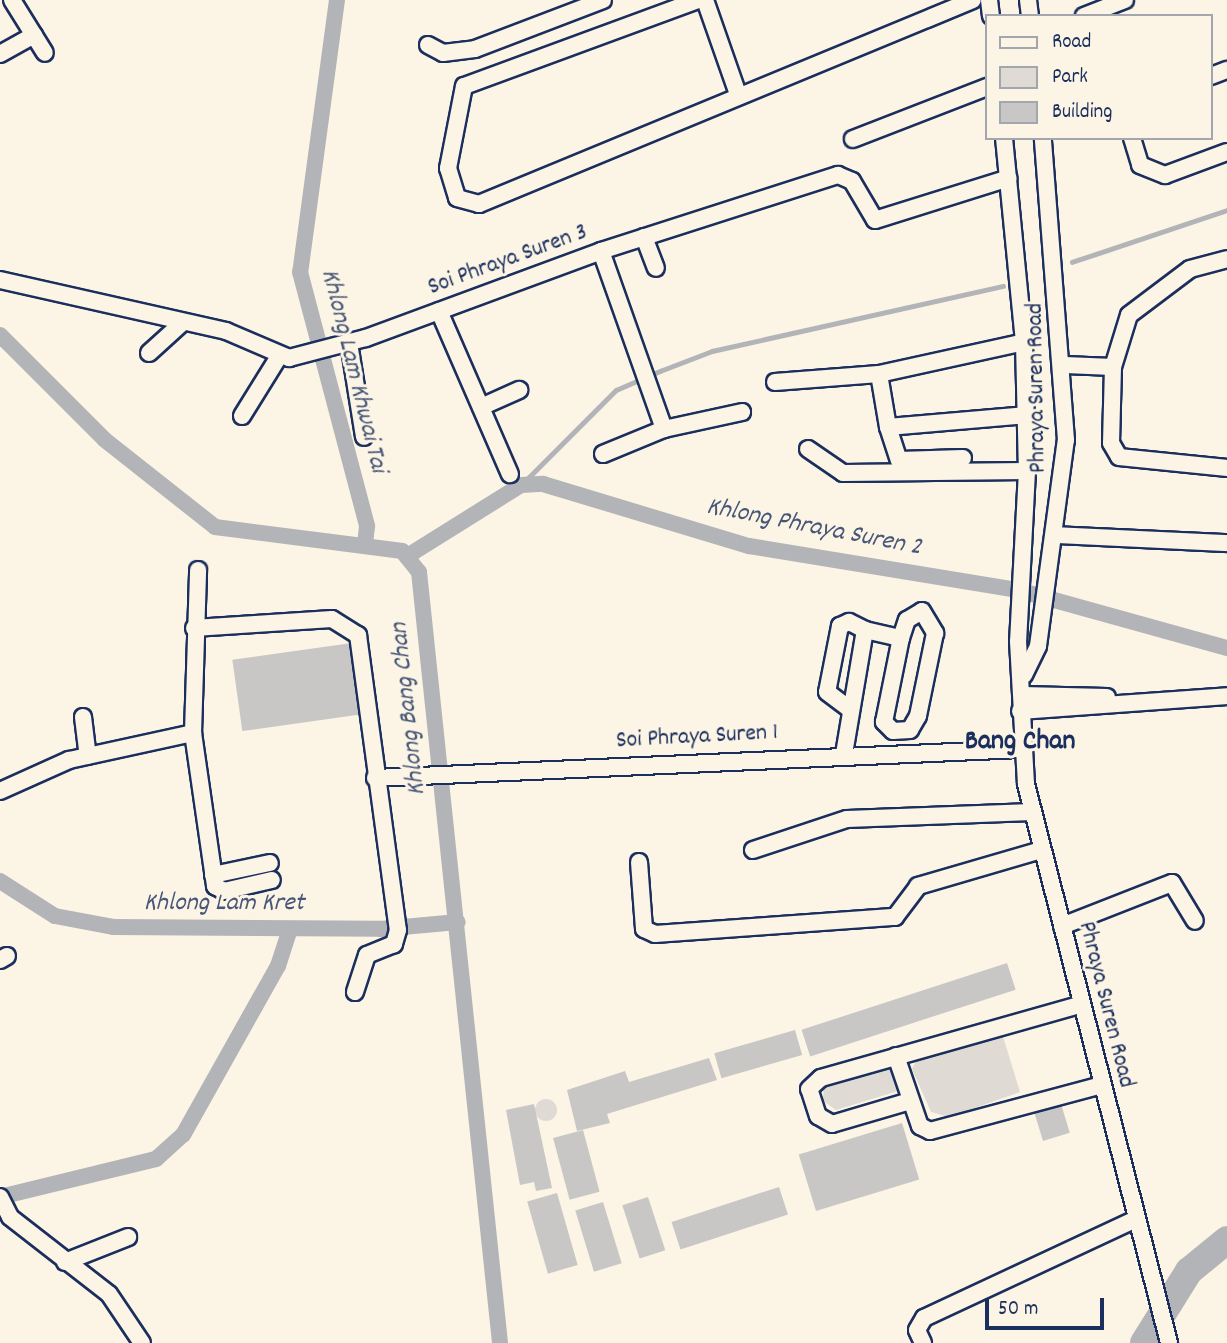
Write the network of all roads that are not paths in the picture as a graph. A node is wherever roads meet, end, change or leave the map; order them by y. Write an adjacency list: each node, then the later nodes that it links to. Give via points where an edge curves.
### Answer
1 (12, 0): 9 (street)
2 (603, 0): 10 (street, via 475,49 443,53)
3 (698, 0): 14 (street, via 464,86 450,185 457,198 479,204)
4 (705, 0): 14 (street)
5 (973, 0): 7 (street)
6 (1125, 0): 8 (street)
7 (950, 4): 14 (street)
8 (1089, 14)
9 (34, 35): 11 (street); 12 (street)
10 (428, 45)
11 (45, 53)
12 (0, 54)
13 (986, 87): 15 (street)
14 (738, 94)
15 (853, 139)
16 (1004, 140): 20 (street, Phraya Suren Road)
17 (1043, 140): 32 (street, Phraya Suren Road)
18 (1133, 140): 19 (street, via 1140,166 1157,174)
19 (1227, 152)
20 (1009, 178): 21 (street, Soi Phraya Suren 3, via 875,220 852,181 838,175); 28 (street, Phraya Suren Road)
21 (644, 237): 22 (street, Soi Phraya Suren 3); 24 (street)
22 (601, 251): 26 (street, Soi Phraya Suren 3); 42 (street)
23 (1227, 259): 33 (street, via 1190,269 1129,315)
24 (656, 268)
25 (1, 280): 27 (street)
26 (439, 311): 29 (street, Soi Phraya Suren 3); 37 (street)
27 (181, 324): 30 (street); 31 (street, via 246,338)
28 (1024, 342): 34 (street); 39 (street, Phraya Suren Road)
29 (346, 344): 31 (street, Soi Phraya Suren 3); 43 (street)
30 (149, 353)
31 (283, 358): 40 (street)
32 (1065, 365): 33 (street); 50 (street, Phraya Suren Road, via 1066,440)
33 (1113, 367): 47 (street, via 1111,443 1119,457)
34 (879, 374): 35 (street); 41 (street)
35 (775, 382)
36 (519, 390): 37 (street)
37 (481, 407): 49 (street)
38 (742, 412): 42 (street)
39 (1027, 415): 41 (street); 48 (street, Phraya Suren Road)
40 (242, 416)
41 (888, 427): 46 (street, via 899,460)
42 (664, 429): 45 (street)
43 (364, 436)
44 (808, 449): 48 (street, via 843,473)
45 (603, 454)
46 (963, 458)
47 (1227, 468)
48 (1027, 471): 56 (street, Phraya Suren Road, via 1019,622)
49 (510, 474)
50 (1055, 535): 51 (street); 56 (street, Phraya Suren Road, via 1041,626)
51 (1227, 543)
52 (198, 570): 53 (street)
53 (194, 628): 63 (street); 67 (street, via 332,619 349,624 358,635)
54 (865, 630): 55 (street); 60 (street); 60 (street, via 849,622 840,626 828,677 830,699)
55 (901, 638): 55 (street, via 915,613 934,621 915,725 893,731 884,722)
56 (1024, 676): 57 (street, Phraya Suren Road)
57 (1022, 695): 59 (street, via 1083,692); 61 (street, Phraya Suren Road)
58 (1227, 696): 59 (street)
59 (1115, 701): 61 (street)
60 (851, 710): 65 (street)
61 (1020, 712): 64 (street, Phraya Suren Road)
62 (83, 718): 66 (street)
63 (193, 733): 66 (street); 74 (street)
64 (1021, 749): 65 (street, Soi Phraya Suren 1); 69 (street, Phraya Suren Road)
65 (844, 754): 67 (street, Soi Phraya Suren 1)
66 (88, 756): 68 (street)
67 (375, 778): 78 (street, via 398,930 394,944 367,955)
68 (0, 791)
69 (1032, 812): 70 (street, via 847,819); 71 (street, Phraya Suren Road)
70 (753, 850)
71 (1041, 850): 72 (street, via 918,886 895,917 655,934 644,929); 77 (street, Phraya Suren Road)
72 (639, 862)
73 (270, 863): 74 (street)
74 (213, 875): 75 (street, via 224,891)
75 (272, 880)
76 (1195, 921): 77 (street, via 1172,883)
77 (1062, 926): 79 (street, Phraya Suren Road)
78 (355, 992)
79 (1082, 1004): 80 (street); 81 (street, Phraya Suren Road)
80 (896, 1056): 82 (street); 82 (street, via 814,1081 810,1098 818,1116 832,1124)
81 (1102, 1085): 82 (street, via 930,1130 920,1126); 84 (street, Phraya Suren Road)
82 (910, 1101)
83 (4, 1211): 86 (street)
84 (1136, 1219): 88 (street, via 925,1318 917,1330); 89 (street, Phraya Suren Road)
85 (128, 1237): 86 (street)
86 (65, 1262): 87 (street, via 109,1294)
87 (142, 1343)
88 (923, 1343)
89 (1169, 1343)

